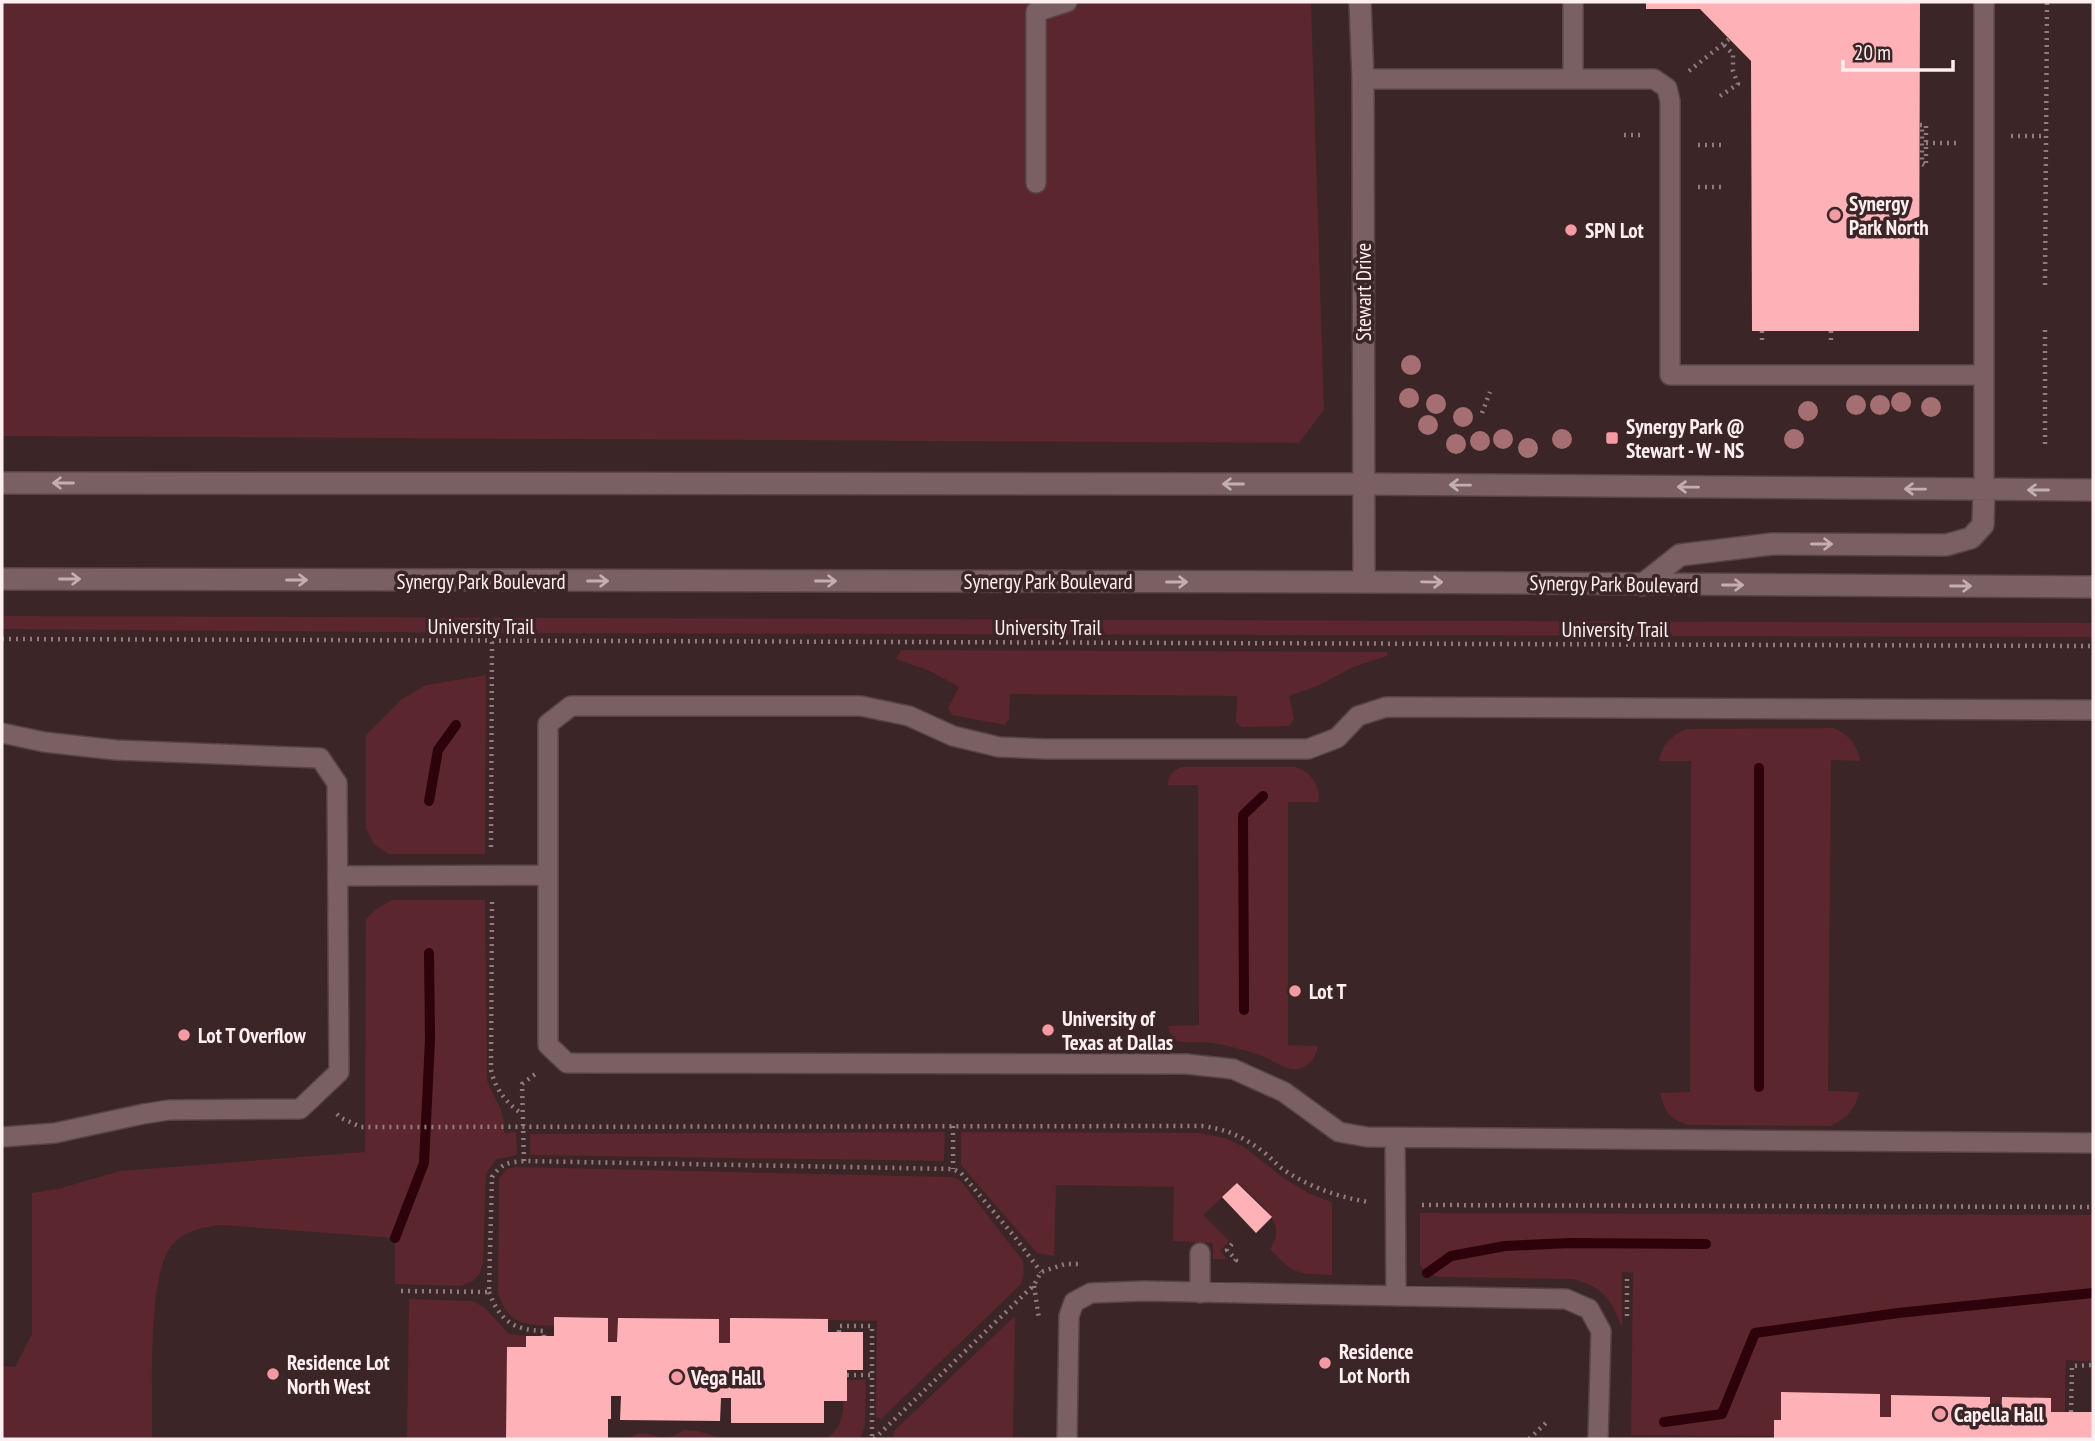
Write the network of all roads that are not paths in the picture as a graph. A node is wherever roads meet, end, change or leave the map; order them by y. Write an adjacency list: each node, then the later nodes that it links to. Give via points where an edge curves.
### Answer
1 (1067, 2): 7 (lane, via 1036,12)
2 (1360, 2): 5 (street, Stewart Drive)
3 (1573, 2): 6 (lane)
4 (1984, 2): 8 (lane)
5 (1363, 79): 6 (lane); 10 (street, Stewart Drive)
6 (1573, 79): 8 (lane, via 1654,79 1667,88 1670,375)
7 (1036, 183)
8 (1984, 375): 11 (lane)
9 (2, 483): 10 (street, one-way to 9)
10 (1363, 484): 11 (street, one-way to 10); 14 (street, Stewart Drive)
11 (1984, 489): 12 (street, one-way to 11); 16 (street, one-way to 11, via 1680,555 1772,544 1946,545 1971,538 1983,525)
12 (2093, 490)
13 (2, 579): 14 (street, Synergy Park Boulevard, one-way to 14)
14 (1364, 582): 16 (street, Synergy Park Boulevard, one-way to 16)
15 (2088, 584): 16 (street, Synergy Park Boulevard, one-way to 15)
16 (1642, 585)
17 (2093, 710): 20 (lane, via 1386,707 1358,716 1337,738 1308,749 1046,749 999,747 953,736 909,716 861,706 571,706 548,724)
18 (2, 733): 19 (lane, via 116,750 320,758 337,783)
19 (339, 876): 20 (lane); 21 (lane, via 339,1072 300,1109 169,1110 55,1133)
20 (548, 876): 22 (lane, via 548,1045 567,1063 1186,1064 1233,1069 1284,1092 1339,1132)
21 (2, 1137)
22 (1395, 1138): 23 (lane); 26 (lane)
23 (2093, 1143)
24 (1200, 1253): 25 (lane)
25 (1200, 1293): 26 (lane); 27 (lane, via 1091,1293 1074,1302 1069,1316)
26 (1396, 1296): 28 (lane, via 1566,1299 1588,1309 1601,1331)
27 (1067, 1439)
28 (1598, 1439)

